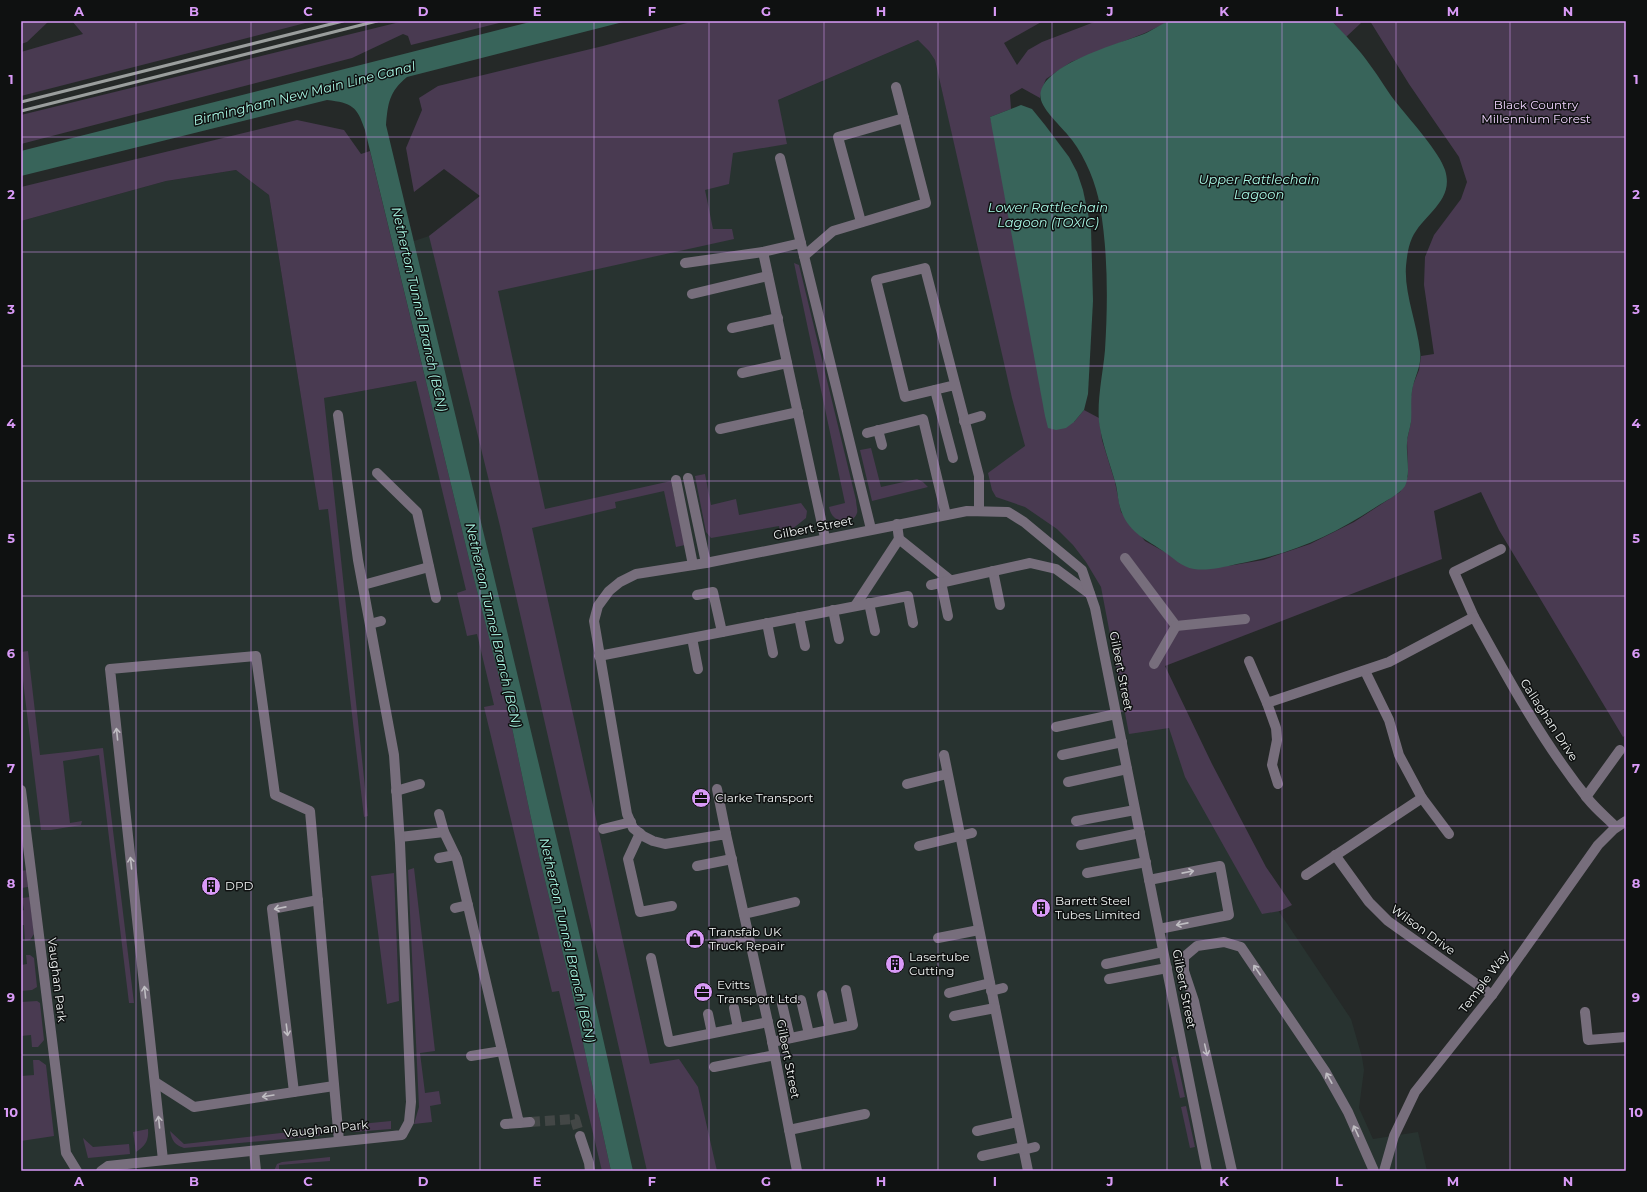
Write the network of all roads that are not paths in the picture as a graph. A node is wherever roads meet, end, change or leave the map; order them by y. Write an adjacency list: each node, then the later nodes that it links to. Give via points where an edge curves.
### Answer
1 (896, 87): 2 (street)
2 (904, 118): 4 (street, via 926,203); 4 (street, via 838,137)
3 (780, 158): 5 (street)
4 (861, 222): 7 (street, via 833,231)
5 (801, 243): 6 (street); 7 (street)
6 (763, 252): 8 (street); 9 (street)
7 (804, 256): 32 (street)
8 (685, 263)
9 (768, 276): 10 (street); 11 (street)
10 (692, 294)
11 (778, 318): 12 (street); 13 (street)
12 (732, 328)
13 (787, 363): 14 (street); 17 (street)
14 (742, 373)
15 (955, 385): 16 (street); 16 (street, via 925,268 876,280 905,397); 20 (street)
16 (935, 390): 25 (street)
17 (798, 412): 21 (street); 33 (street)
18 (338, 415): 42 (street)
19 (981, 416): 20 (street)
20 (964, 420): 29 (street, via 979,476)
21 (720, 429)
22 (878, 430): 23 (street); 24 (street); 30 (street, via 923,419)
23 (867, 433)
24 (882, 445)
25 (953, 458)
26 (377, 473): 39 (street, via 417,512)
27 (688, 478): 37 (street)
28 (676, 480): 38 (street)
29 (979, 511): 30 (street, Gilbert Street); 44 (street, Gilbert Street, via 1008,512 1024,522 1082,570)
30 (946, 515): 31 (street, Gilbert Street)
31 (897, 524): 32 (street, Gilbert Street); 34 (street)
32 (871, 529): 33 (street, Gilbert Street)
33 (825, 538): 37 (street, Gilbert Street)
34 (899, 538): 41 (street); 49 (street)
35 (1501, 549): 53 (street, Callaghan Drive, via 1454,572)
36 (1125, 558): 59 (street)
37 (706, 563): 38 (street, Gilbert Street)
38 (693, 565): 66 (street, Gilbert Street, via 636,574 609,591 598,606 594,621)
39 (429, 567): 42 (street); 46 (street)
40 (993, 571): 41 (street); 44 (street, via 1030,563 1056,569); 48 (street)
41 (945, 581): 43 (street); 51 (street)
42 (363, 585): 58 (street)
43 (931, 585)
44 (1090, 594): 72 (street, Gilbert Street)
45 (697, 595): 61 (street, via 713,592)
46 (436, 598)
47 (869, 604): 49 (street); 57 (street, via 908,596); 60 (street)
48 (1000, 605)
49 (855, 606): 50 (street)
50 (833, 610): 52 (street); 63 (street)
51 (948, 616)
52 (799, 617): 56 (street); 64 (street)
53 (1474, 617): 70 (street, via 1389,662); 87 (street, Callaghan Drive, via 1534,722)
54 (1245, 619): 59 (street)
55 (382, 621): 58 (street)
56 (767, 623): 61 (street); 65 (street)
57 (914, 623)
58 (370, 624): 86 (street, via 394,755)
59 (1176, 626): 68 (street)
60 (874, 631)
61 (722, 632): 62 (street)
62 (692, 638): 66 (street); 69 (street)
63 (839, 639)
64 (805, 646)
65 (773, 653)
66 (600, 656): 93 (street, Gilbert Street, via 627,814)
67 (1249, 661): 71 (street)
68 (1154, 664)
69 (698, 669)
70 (1366, 671): 71 (street); 88 (street, via 1389,720 1399,755)
71 (1268, 703): 83 (street, via 1276,728 1277,740 1272,765)
72 (1116, 714): 73 (street); 74 (street, Gilbert Street)
73 (1056, 727)
74 (1122, 742): 77 (street); 78 (street, Gilbert Street)
75 (1620, 750): 87 (street)
76 (944, 755): 79 (street)
77 (1062, 755)
78 (1127, 769): 80 (street); 89 (street, Gilbert Street)
79 (947, 774): 82 (street); 104 (street)
80 (1068, 782)
81 (420, 784): 86 (street)
82 (907, 784)
83 (1278, 784)
84 (717, 789): 101 (street)
85 (21, 790): 94 (street, Vaughan Park)
86 (396, 790): 103 (street)
87 (1586, 797): 95 (street, Callaghan Drive)
88 (1422, 798): 102 (street); 108 (street)
89 (1135, 810): 91 (street); 100 (street, Gilbert Street)
90 (439, 814): 97 (street)
91 (1076, 821)
92 (1626, 821): 95 (street, Temple Way)
93 (631, 822): 96 (street); 98 (street, Gilbert Street)
94 (23, 827): 176 (street, Vaughan Park, via 66,1153)
95 (1616, 827): 137 (street, Temple Way, via 1598,845)
96 (603, 829)
97 (444, 832): 103 (street); 107 (street)
98 (640, 833): 101 (street, Gilbert Street, via 653,841 665,844); 119 (street, via 628,859 640,912)
99 (972, 833): 104 (street)
100 (1140, 833): 105 (street); 111 (street, Gilbert Street)
101 (726, 834): 110 (street, Gilbert Street)
102 (1449, 834)
103 (400, 837): 170 (street, Vaughan Park, via 411,1102 409,1122 402,1134)
104 (960, 837): 106 (street); 123 (street)
105 (1081, 845)
106 (919, 846)
107 (455, 855): 109 (street); 118 (street)
108 (1335, 856): 114 (street); 137 (street, Wilson Drive, via 1369,902 1388,921)
109 (439, 858)
110 (732, 859): 112 (street); 121 (street, Gilbert Street)
111 (1146, 862): 113 (street); 115 (street, Gilbert Street)
112 (697, 866)
113 (1087, 873)
114 (1306, 875)
115 (1149, 880): 122 (street, Gilbert Street); 122 (street, one-way to 122, via 1220,866 1225,890 1229,915)
116 (318, 900): 159 (street, one-way to 116, via 110,669 256,656 275,795 310,811); 160 (street); 161 (street, one-way to 161, via 272,909)
117 (795, 902): 121 (street)
118 (468, 905): 120 (street); 145 (street)
119 (672, 906)
120 (455, 908)
121 (744, 914): 124 (street, Gilbert Street)
122 (1159, 929): 127 (street, Gilbert Street)
123 (979, 930): 125 (street); 132 (street)
124 (749, 936): 126 (street); 147 (street, Gilbert Street)
125 (938, 938)
126 (713, 945)
127 (1163, 952): 129 (street); 130 (street, Gilbert Street)
128 (652, 958): 150 (street, via 669,1042)
129 (1106, 964)
130 (1167, 968): 131 (street); 182 (street, Gilbert Street)
131 (1109, 979)
132 (990, 987): 133 (street); 135 (street); 141 (street)
133 (1003, 988)
134 (846, 990): 149 (street, via 853,1024)
135 (949, 993)
136 (822, 995): 149 (street)
137 (1492, 995): 185 (street, Temple Way, via 1415,1092 1394,1136)
138 (801, 1000): 151 (street)
139 (782, 1004): 153 (street)
140 (734, 1008): 148 (street)
141 (995, 1008): 146 (street); 164 (street)
142 (504, 1012): 145 (street)
143 (1585, 1012): 152 (street, via 1588,1040)
144 (708, 1014): 150 (street)
145 (493, 1015): 155 (street)
146 (954, 1016)
147 (768, 1022): 148 (street); 154 (street, Gilbert Street)
148 (738, 1028): 150 (street)
149 (830, 1029): 151 (street)
150 (712, 1033)
151 (809, 1034): 153 (street)
152 (1626, 1037)
153 (790, 1038): 154 (street)
154 (772, 1042): 156 (street, Gilbert Street)
155 (502, 1051): 157 (street); 165 (street)
156 (774, 1055): 158 (street); 167 (street, Gilbert Street)
157 (471, 1056)
158 (714, 1067)
159 (155, 1082): 161 (street, one-way to 159, via 194,1107); 175 (street, one-way to 159)
160 (334, 1086): 161 (street); 170 (street)
161 (294, 1092)
162 (865, 1114): 167 (street)
163 (530, 1122): 165 (street)
164 (1018, 1122): 168 (street); 172 (street)
165 (519, 1123): 166 (street)
166 (505, 1124)
167 (789, 1130): 180 (street, Gilbert Street)
168 (977, 1131)
169 (580, 1136): 179 (street)
170 (339, 1141): 173 (street, Vaughan Park)
171 (1035, 1147): 172 (street)
172 (1023, 1149): 174 (street); 181 (street)
173 (254, 1150): 175 (street, Vaughan Park); 178 (street)
174 (982, 1156)
175 (163, 1160): 177 (street, Vaughan Park, via 108,1166)
176 (77, 1171)
177 (101, 1171)
178 (256, 1171)
179 (590, 1171)
180 (797, 1171)
181 (1028, 1171)
182 (1207, 1171)
183 (1232, 1171): 184 (street, one-way to 183, via 1348,1112 1321,1065 1241,947 1224,942 1197,946 1184,957 1184,971 1194,1001)
184 (1374, 1171)
185 (1384, 1171)

